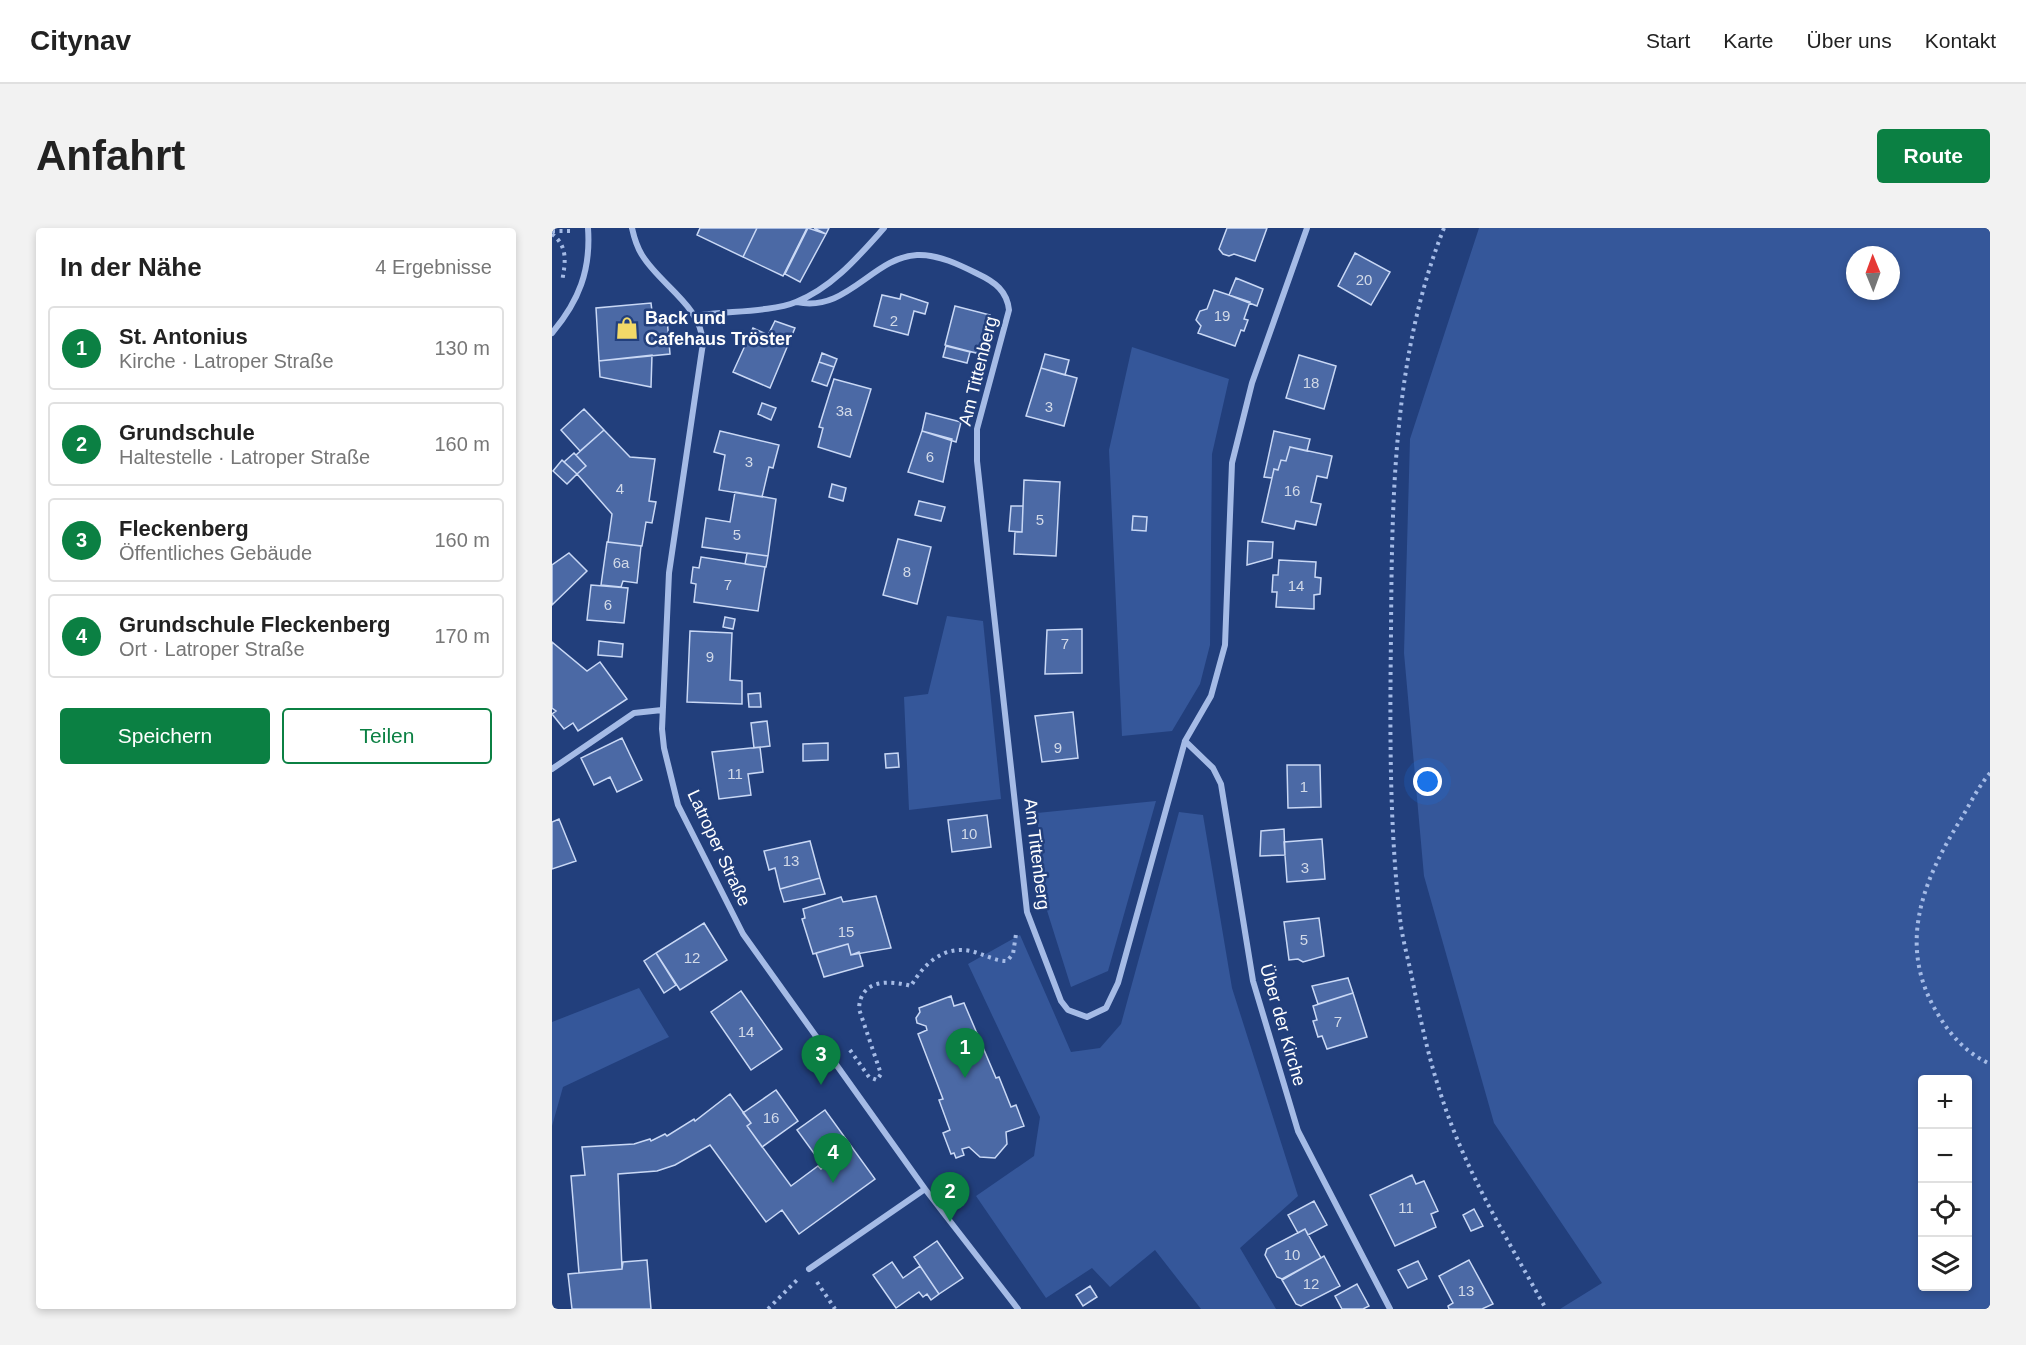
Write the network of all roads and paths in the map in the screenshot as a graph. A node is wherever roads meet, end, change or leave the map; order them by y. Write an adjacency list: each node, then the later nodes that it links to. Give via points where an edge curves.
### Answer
1 (588, 228): 7 (street, via 590,257)
2 (632, 228): 9 (street, Latroper Straße, via 643,257)
3 (884, 228): 8 (street, via 854,263)
4 (1307, 228): 12 (street, Am Tittenberg, via 1252,383 1232,463 1225,645 1211,696)
5 (1444, 228): 24 (path, via 1431,260 1409,355 1396,447 1390,727 1400,921 1441,1098 1470,1172)
6 (552, 234): 7 (path, via 565,253 561,286)
7 (577, 294): 10 (street)
8 (797, 302): 9 (street); 15 (street, Am Tittenberg, via 821,305 896,261 918,255 938,257 980,274 1001,288 1008,299 1009,310 977,429 976,446)
9 (696, 316): 11 (street, Latroper Straße, via 703,343 669,573)
10 (552, 333)
11 (662, 710): 13 (street, via 634,713); 18 (street, Latroper Straße, via 664,748 678,805 743,934)
12 (1185, 741): 15 (street, Am Tittenberg, via 1118,983 1106,1008 1087,1017 1068,1010 1049,974); 23 (street, Über der Kirche, via 1213,768 1221,784 1253,981 1298,1131)
13 (552, 769)
14 (1990, 773): 17 (path, via 1936,860 1923,892 1917,931 1918,972 1933,1005 1949,1032 1972,1056)
15 (1027, 912): 16 (path, via 1017,931 1011,959 1003,961 970,951 950,952 924,966 911,986 882,981 862,995 859,1009 881,1074 877,1080 869,1077)
16 (846, 1045)
17 (1990, 1064)
18 (926, 1189): 19 (street); 22 (street, Latroper Straße)
19 (809, 1269): 20 (path); 21 (path)
20 (768, 1309)
21 (835, 1309)
22 (1018, 1309)
23 (1390, 1309)
24 (1546, 1309)

